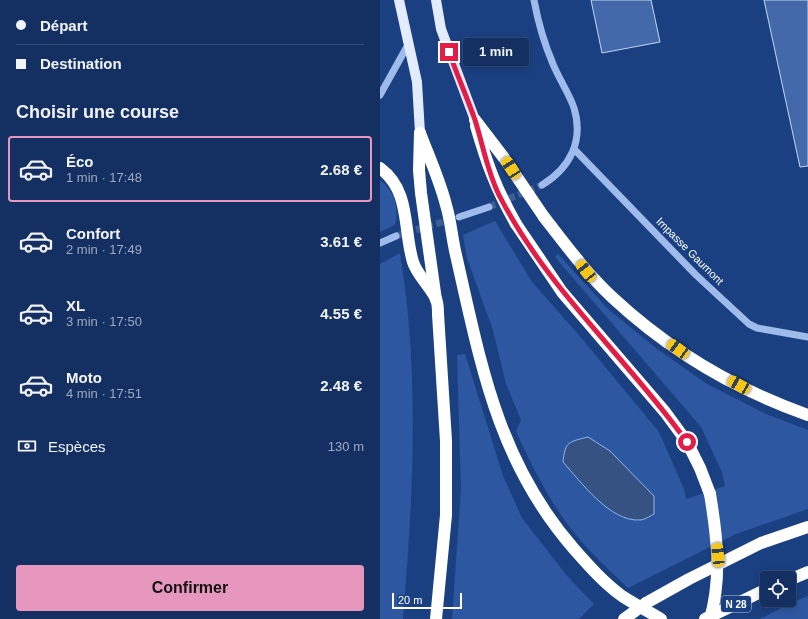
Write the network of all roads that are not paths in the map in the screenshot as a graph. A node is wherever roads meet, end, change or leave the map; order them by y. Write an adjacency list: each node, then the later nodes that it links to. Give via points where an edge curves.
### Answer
1 (399, 0): 4 (main road)
2 (436, 0): 6 (main road, via 441,29)
3 (534, 0): 8 (street, via 540,30 573,108 578,130)
4 (409, 43): 5 (street); 7 (main road, via 416,82)
5 (380, 95)
6 (474, 120): 17 (highway, bridge, via 586,271 613,298 688,356 739,385); 26 (highway, bridge, via 488,167 499,194 516,224 562,292 665,412 687,442 700,468 710,494 718,555)
7 (420, 132): 15 (highway, bridge, via 421,193); 24 (highway, via 446,204 454,248 489,392 519,469 533,496 561,535 599,577 622,596)
8 (574, 149): 10 (street, via 556,176); 16 (street, Impasse Gaumont, via 696,275 749,324 756,328)
9 (380, 168): 15 (highway, via 397,187 407,224 413,263)
10 (542, 185)
11 (489, 207): 12 (street)
12 (459, 217)
13 (380, 239): 14 (street, via 396,236)
14 (380, 243)
15 (436, 300): 22 (highway, via 446,456 446,514)
16 (808, 337)
17 (808, 415)
18 (808, 527): 23 (highway, bridge, via 761,543 689,579 646,603)
19 (808, 572): 20 (highway)
20 (796, 577)
21 (760, 592): 25 (highway, N 28)
22 (436, 619)
23 (624, 619)
24 (661, 619)
25 (705, 619)
26 (710, 619)

